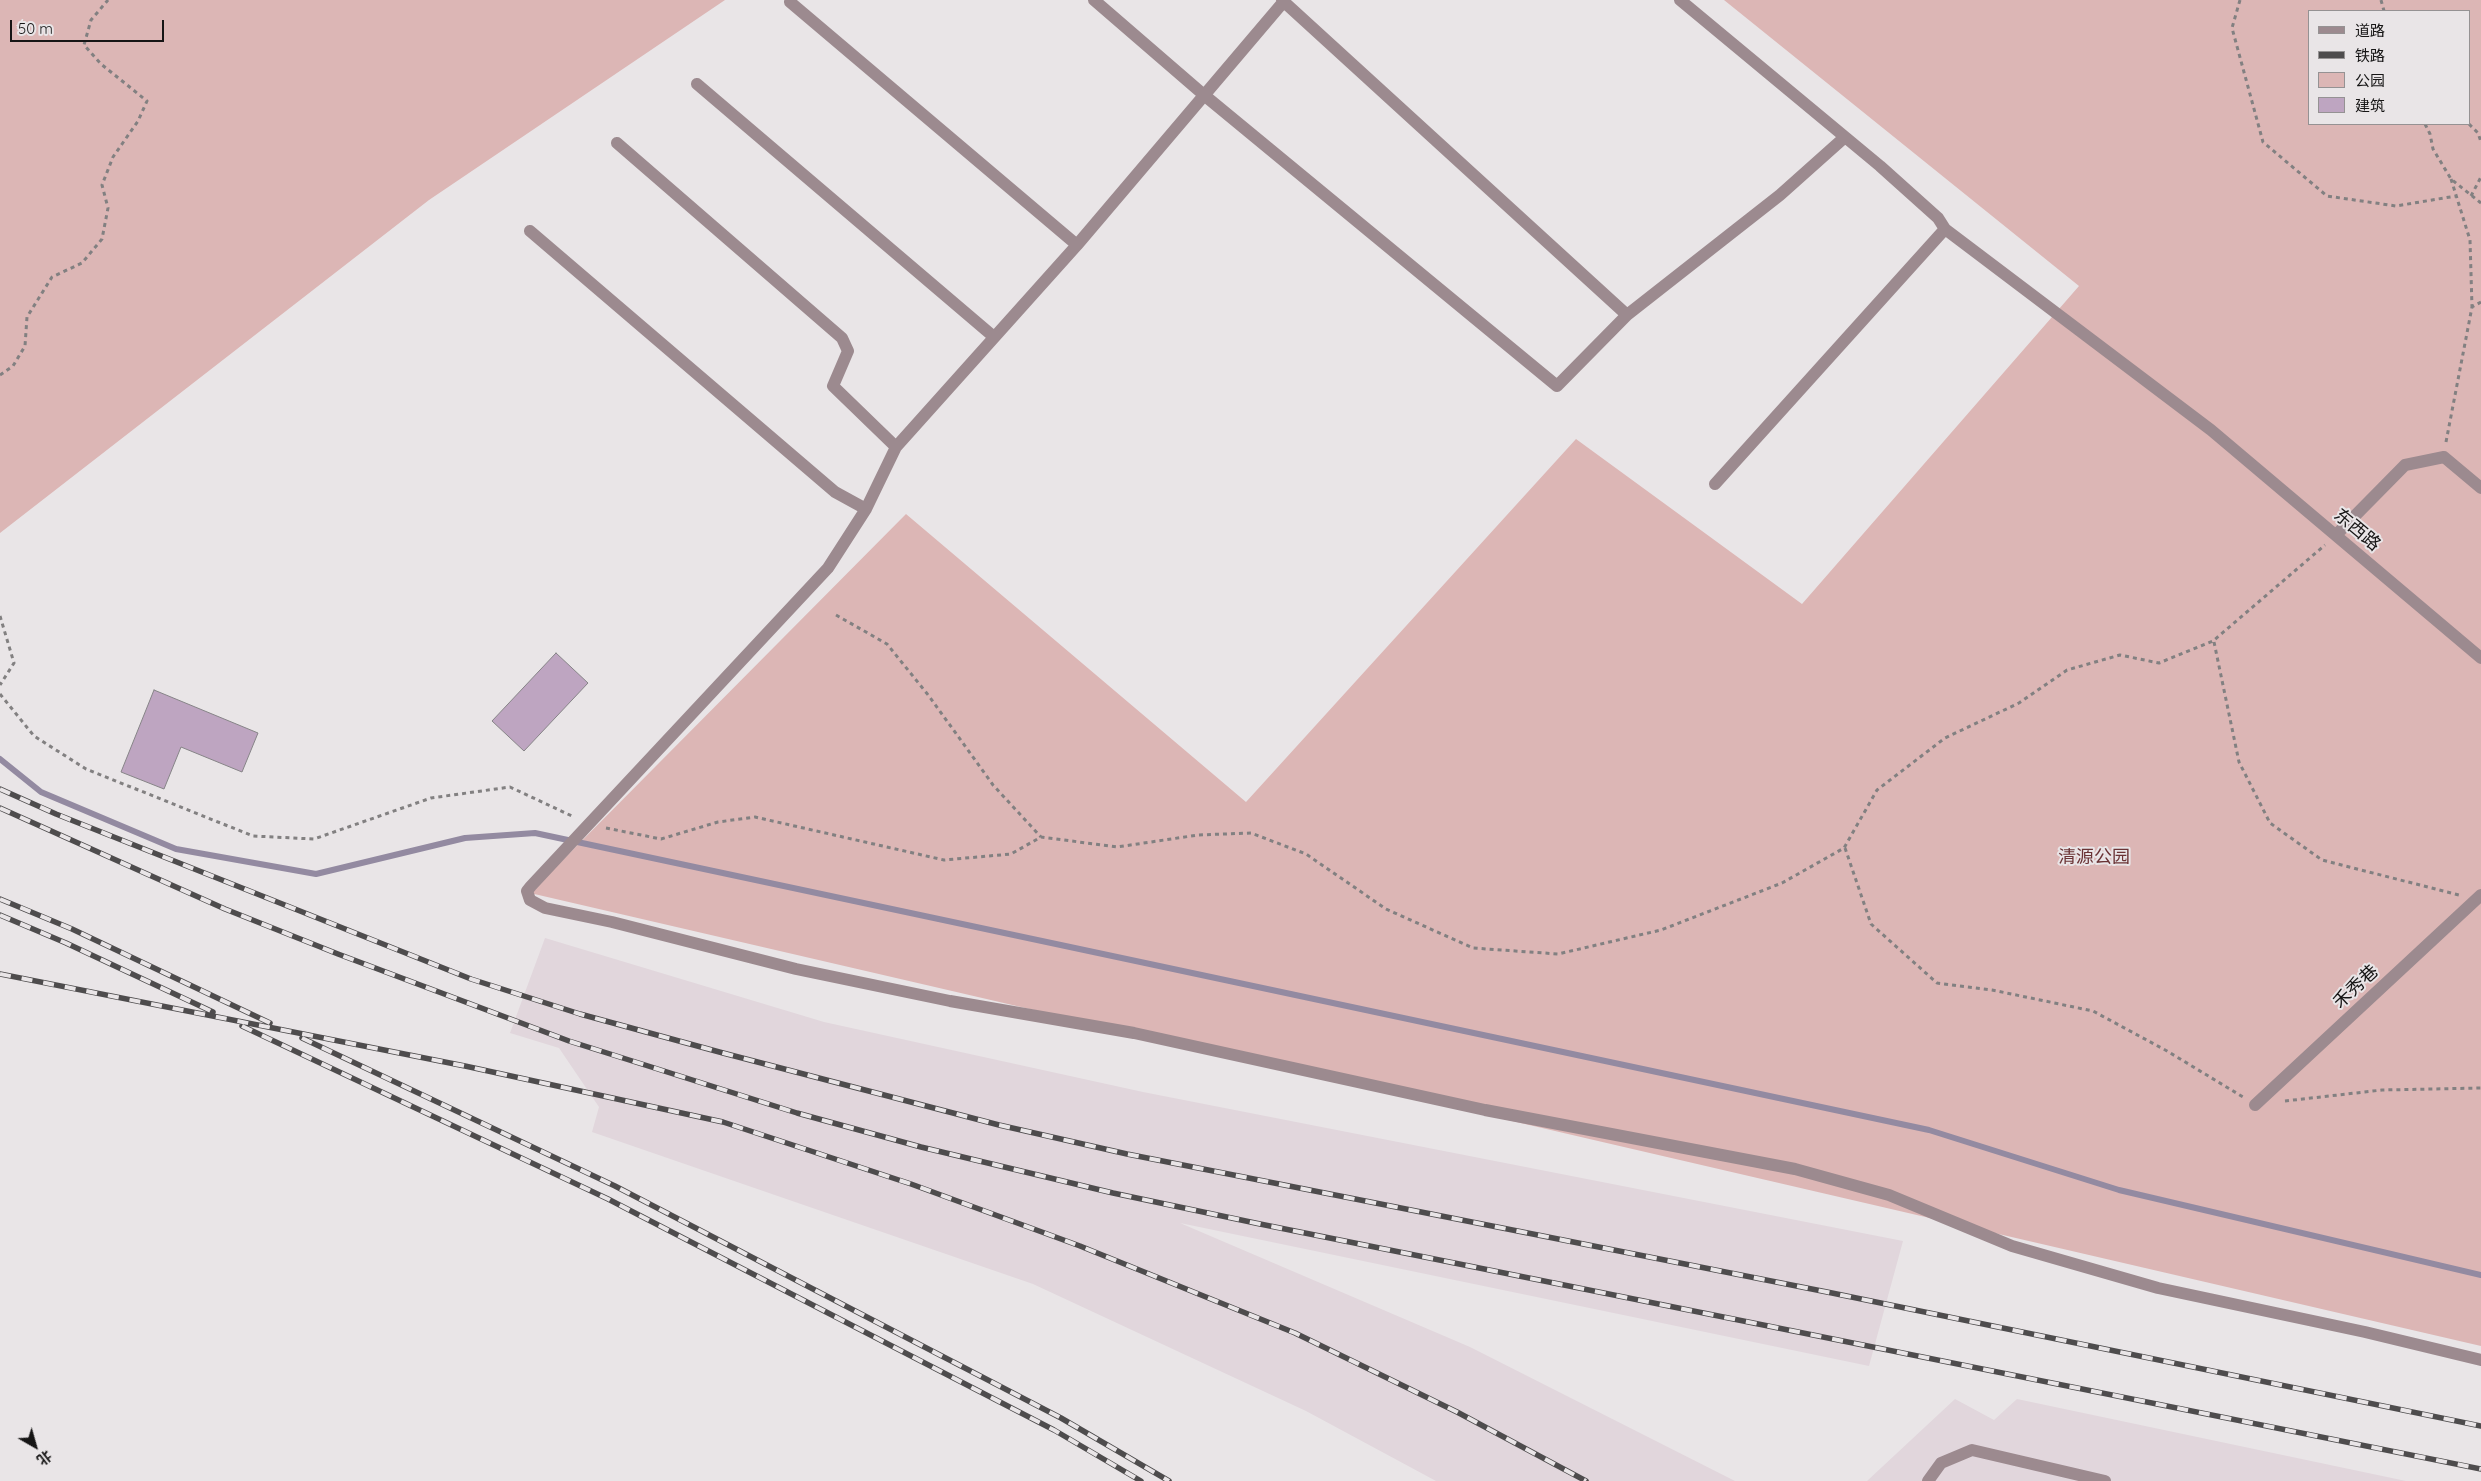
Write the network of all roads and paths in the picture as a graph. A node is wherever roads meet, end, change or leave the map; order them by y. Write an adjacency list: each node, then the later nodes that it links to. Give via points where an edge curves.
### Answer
1 (108, 0): 26 (path, via 91,20 84,45 101,64 147,101 138,122 113,157 102,185 108,208 102,239 82,263 52,277 27,317 25,346 13,366)
2 (1094, 0): 8 (street)
3 (1283, 0): 8 (street); 24 (street)
4 (1680, 0): 11 (street, 东西路)
5 (2240, 0): 16 (path, via 2232,28 2263,142 2327,196 2396,206)
6 (790, 2): 21 (street)
7 (697, 84): 25 (street)
8 (1204, 95): 21 (street); 24 (street, via 1557,386)
9 (2425, 125): 15 (path, via 2433,149)
10 (2470, 125): 12 (path)
11 (1845, 137): 19 (street, 东西路, via 1931,212); 24 (street, via 1780,195)
12 (2481, 142)
13 (617, 143): 27 (street, via 842,338 848,351 833,386)
14 (2481, 178): 17 (path)
15 (2451, 179): 16 (path); 17 (path)
16 (2456, 196): 23 (path, via 2470,240)
17 (2471, 196): 18 (path)
18 (2481, 204)
19 (1945, 229): 29 (street); 32 (street, 东西路, via 2211,430)
20 (530, 230): 31 (street, via 835,492)
21 (1077, 245): 25 (street)
22 (2481, 302): 23 (path)
23 (2472, 307): 28 (path)
24 (1627, 315)
25 (994, 337): 27 (street)
26 (0, 375)
27 (896, 447): 31 (street)
28 (2444, 457): 30 (street); 32 (street, via 2405,465)
29 (1715, 484)
30 (2481, 488)
31 (866, 509): 39 (street, via 828,568)
32 (2336, 535): 35 (path); 36 (street, 东西路)
33 (836, 615): 40 (path, via 886,644 929,696 993,785)
34 (0, 616): 37 (path, via 14,663)
35 (2214, 642): 41 (path, via 2159,663 2120,655 2067,670 2019,703 1945,738 1876,790); 42 (path, via 2240,762 2270,823 2322,860 2401,881)
36 (2481, 658)
37 (0, 685)
38 (0, 694): 39 (path, via 34,736 86,769 253,836 314,839 432,798 510,787)
39 (587, 828): 40 (path, via 661,839 718,822 754,817 944,860 1011,854); 45 (street, via 527,892 530,900 545,908 796,969 950,1001 1134,1033 1484,1110 1796,1169 1889,1195 2012,1246 2158,1288)
40 (1041, 837): 41 (path, via 1117,847 1198,835 1251,832 1306,854 1386,909 1473,948 1558,954 1661,930 1782,883)
41 (1844, 848): 44 (path, via 1871,924 1937,984 1992,990 2093,1011 2167,1050)
42 (2479, 896): 44 (street, 禾秀巷)
43 (2481, 1088): 44 (path, via 2382,1090)
44 (2255, 1104)
45 (2481, 1360)
46 (1928, 1481): 47 (street, via 1941,1463 1972,1450)
47 (2105, 1481)

